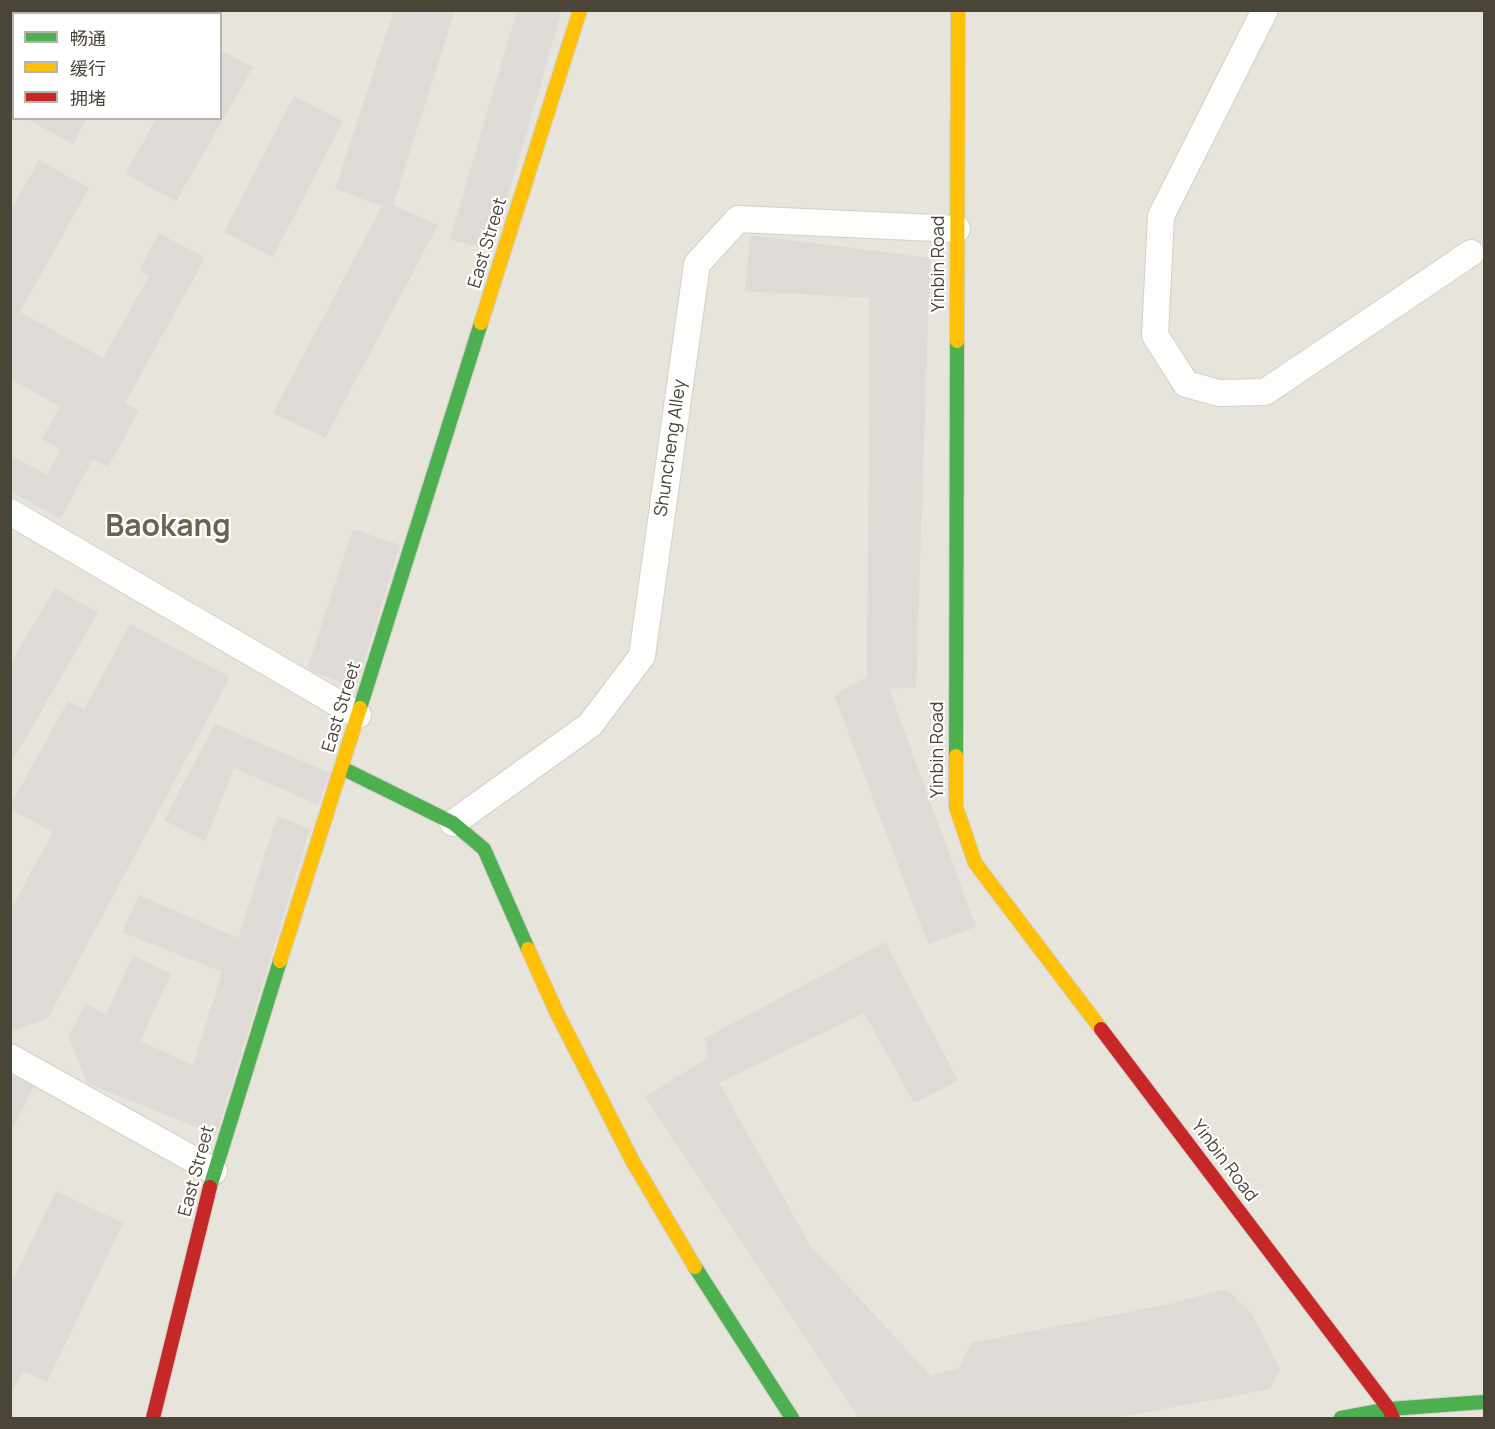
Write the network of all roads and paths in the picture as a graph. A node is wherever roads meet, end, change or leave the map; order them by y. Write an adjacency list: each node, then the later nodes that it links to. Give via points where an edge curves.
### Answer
1 (580, 10): 7 (street, East Street)
2 (958, 10): 4 (street, Yinbin Road)
3 (1265, 10): 5 (street, via 1161,216 1155,335 1186,384 1219,393 1265,392)
4 (957, 229): 9 (street, Shuncheng Alley, via 738,219 697,264 642,656 590,725); 13 (street, Yinbin Road, via 956,807 975,863)
5 (1471, 253)
6 (10, 512): 7 (street)
7 (358, 715): 8 (street, East Street)
8 (342, 768): 9 (street); 11 (street, East Street)
9 (453, 823): 15 (street, via 484,849 556,1011 633,1162 707,1288)
10 (10, 1057): 11 (street)
11 (214, 1171): 14 (street, East Street)
12 (1485, 1402): 13 (street)
13 (1391, 1414): 16 (street)
14 (153, 1419)
15 (792, 1419)
16 (1341, 1419)

